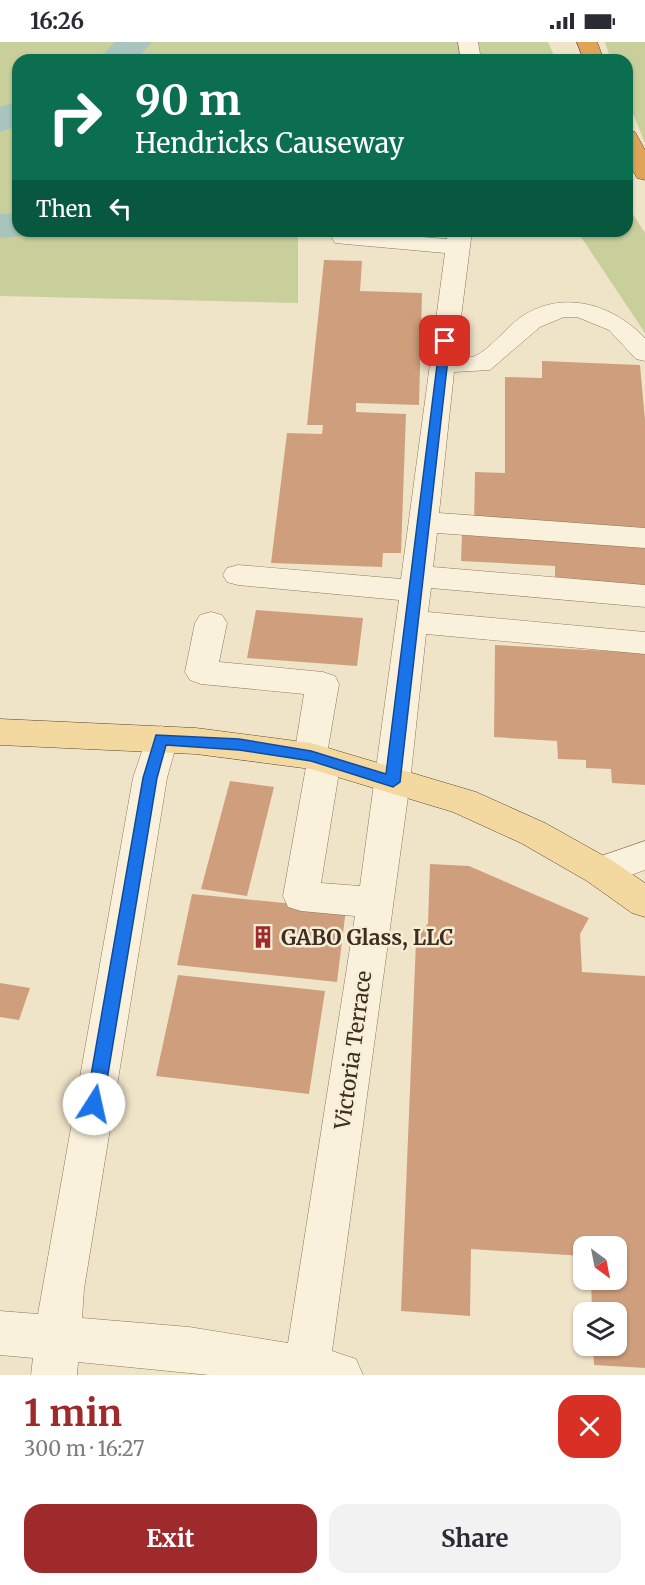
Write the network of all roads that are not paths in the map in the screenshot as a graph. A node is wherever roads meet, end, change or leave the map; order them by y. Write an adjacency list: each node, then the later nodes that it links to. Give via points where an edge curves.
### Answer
1 (633, 148): 2 (highway)
2 (645, 173)
3 (344, 238): 4 (street)
4 (459, 239): 6 (street, Victoria Terrace)
5 (645, 353): 6 (street, via 618,325 581,310 561,309 531,322 481,364)
6 (442, 364): 7 (street, Victoria Terrace)
7 (423, 522): 8 (street); 10 (street, Victoria Terrace)
8 (645, 538)
9 (238, 575): 10 (street)
10 (416, 583): 11 (street); 12 (street, Victoria Terrace)
11 (645, 596)
12 (411, 622): 14 (street); 18 (street, Victoria Terrace)
13 (211, 623): 17 (street, via 201,672 323,684 313,730)
14 (645, 643)
15 (0, 732): 16 (main road)
16 (161, 739): 17 (main road, via 239,745); 24 (street, via 148,790 62,1289)
17 (318, 758): 18 (main road); 22 (street, via 301,896)
18 (393, 782): 20 (main road, via 464,802 533,833); 22 (street, Victoria Terrace)
19 (645, 855): 20 (street)
20 (600, 871): 21 (main road)
21 (645, 902)
22 (375, 903): 25 (street, Victoria Terrace)
23 (0, 1333): 24 (street)
24 (57, 1356): 25 (street, via 189,1349)
25 (317, 1373)

